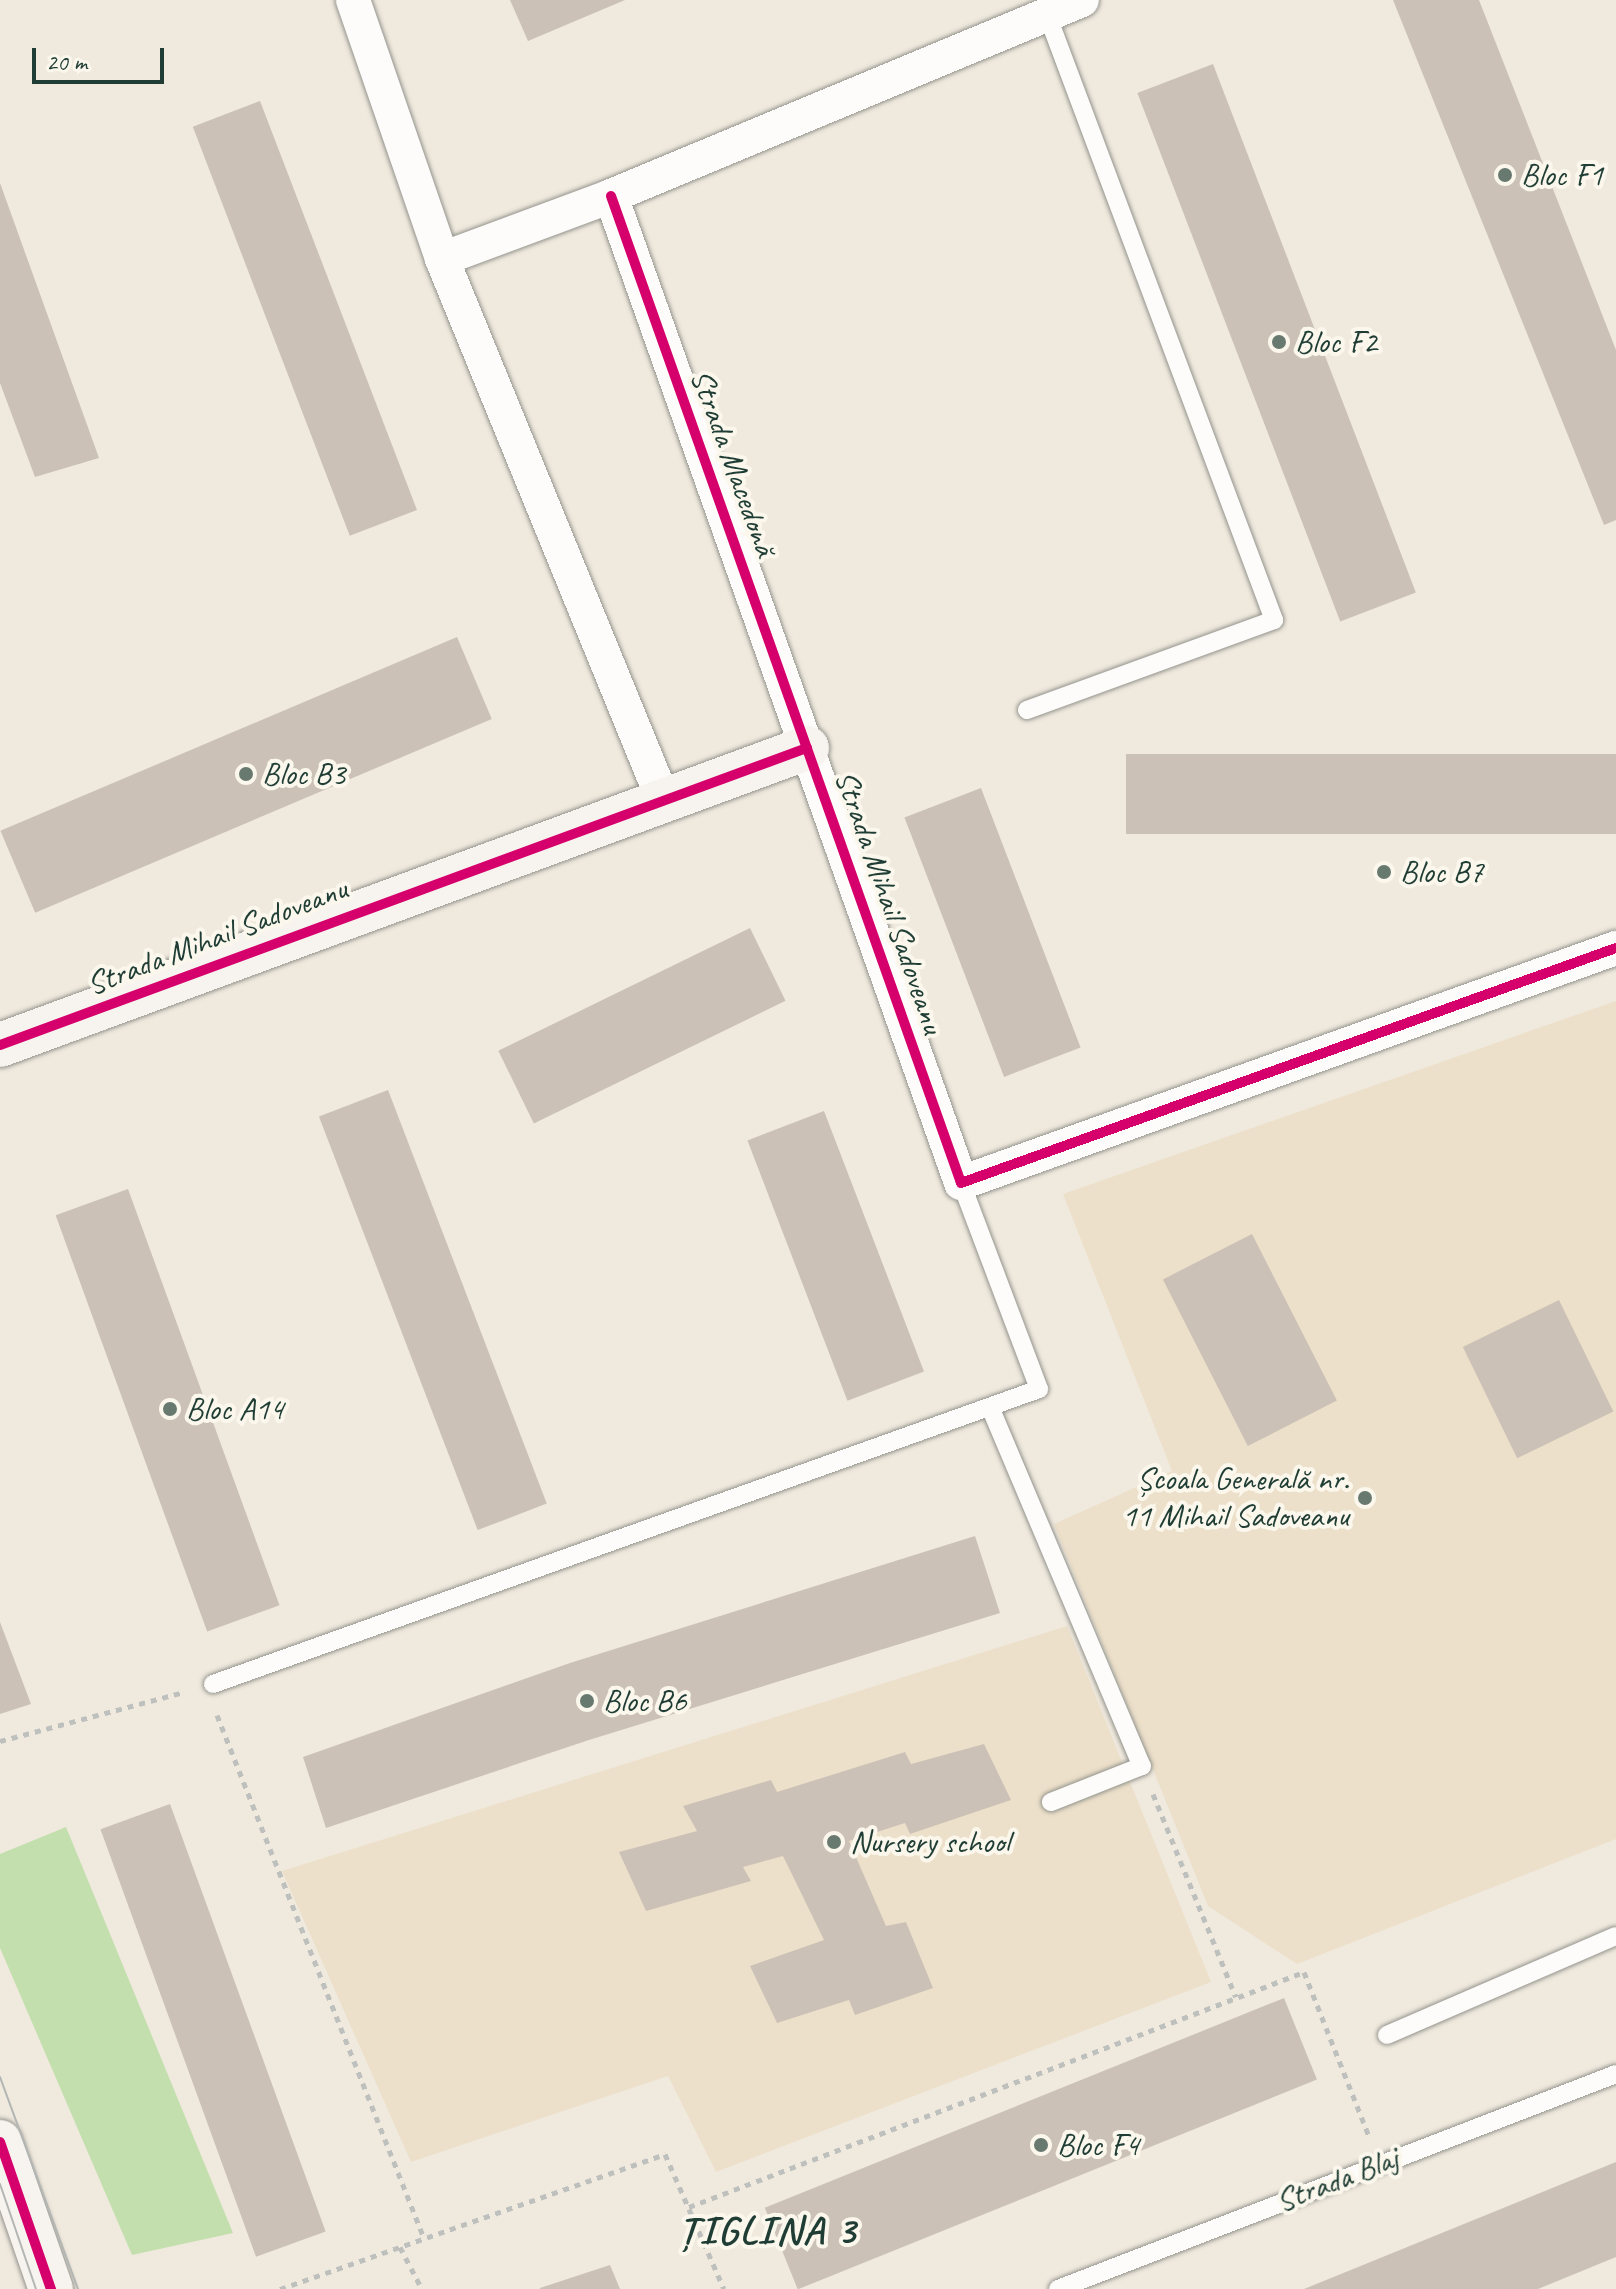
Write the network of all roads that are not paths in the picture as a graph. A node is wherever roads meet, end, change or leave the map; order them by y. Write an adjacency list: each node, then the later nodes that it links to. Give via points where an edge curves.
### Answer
1 (353, 0): 5 (street)
2 (1082, 0): 3 (street)
3 (1047, 14): 4 (street); 6 (lane, via 1274,620)
4 (611, 196): 5 (street); 7 (street, Strada Macedonă)
5 (442, 259): 8 (street)
6 (1027, 710)
7 (807, 748): 8 (street, Strada Mihail Sadoveanu); 11 (street, Strada Mihail Sadoveanu)
8 (662, 797): 10 (street, Strada Mihail Sadoveanu)
9 (1616, 948): 11 (street)
10 (0, 1045)
11 (961, 1183): 12 (lane, via 1039,1389)
12 (990, 1407): 13 (lane); 14 (lane, via 1142,1766)
13 (210, 1685)
14 (1051, 1802)
15 (1616, 1936): 16 (lane)
16 (1387, 2035)
17 (1616, 2074): 20 (lane, Strada Blaj)
18 (0, 2142): 19 (street)
19 (51, 2289)
20 (1058, 2289)

